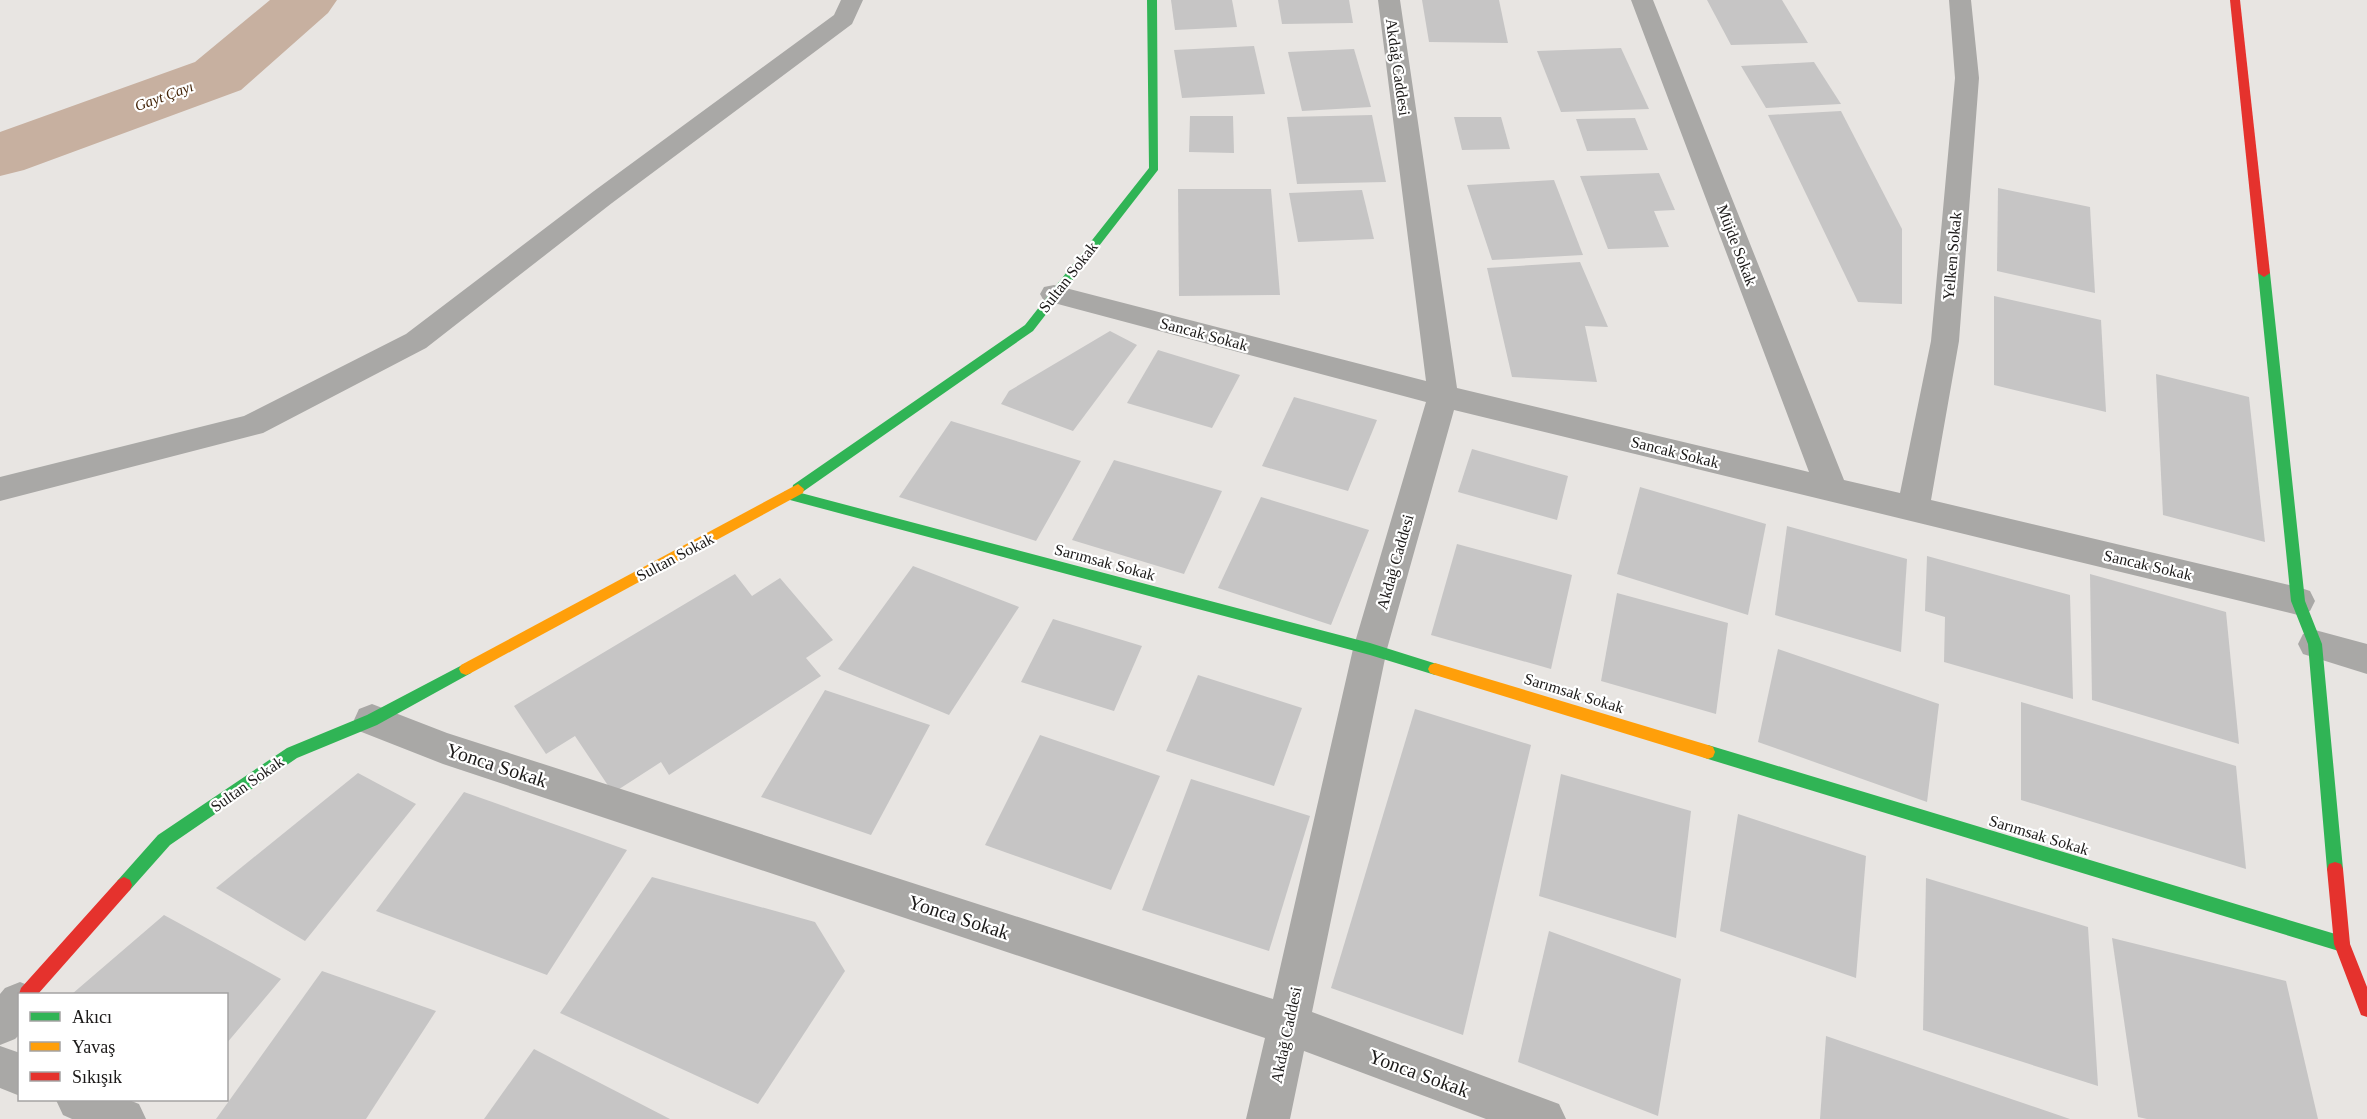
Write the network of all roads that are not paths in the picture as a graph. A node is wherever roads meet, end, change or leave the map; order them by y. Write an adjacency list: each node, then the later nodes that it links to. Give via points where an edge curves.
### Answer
1 (852, 0): 9 (street, via 844,19 416,340 252,425)
2 (1152, 0): 7 (street, Sultan Sokak, via 1154,168)
3 (1389, 0): 8 (street, Akdağ Caddesi)
4 (1642, 0): 10 (street, Müjde Sokak)
5 (1960, 0): 12 (street, Yelken Sokak, via 1967,78 1945,341)
6 (2235, 0): 13 (street)
7 (1054, 294): 8 (street, Sancak Sokak); 11 (street, Sultan Sokak, via 1029,328)
8 (1443, 396): 10 (street, Sancak Sokak); 15 (street, Akdağ Caddesi)
9 (0, 489)
10 (1832, 490): 12 (street, Sancak Sokak)
11 (790, 495): 15 (street, Sarımsak Sokak); 17 (street, Sultan Sokak)
12 (1913, 509): 13 (street, Sancak Sokak)
13 (2298, 601): 14 (street)
14 (2315, 644): 16 (street); 18 (street)
15 (1370, 649): 18 (street, Sarımsak Sokak); 23 (street, Akdağ Caddesi)
16 (2367, 659)
17 (372, 720): 19 (street, Sultan Sokak, via 292,753 164,840); 23 (street, Yonca Sokak, via 443,748)
18 (2342, 944): 21 (street)
19 (28, 993)
20 (18, 1004): 22 (street)
21 (2367, 1009)
22 (0, 1024)
23 (1288, 1025): 28 (street, Akdağ Caddesi); 29 (street, Yonca Sokak)
24 (0, 1066): 25 (street)
25 (18, 1074)
26 (80, 1101): 27 (street)
27 (124, 1119)
28 (1268, 1119)
29 (1544, 1119)

